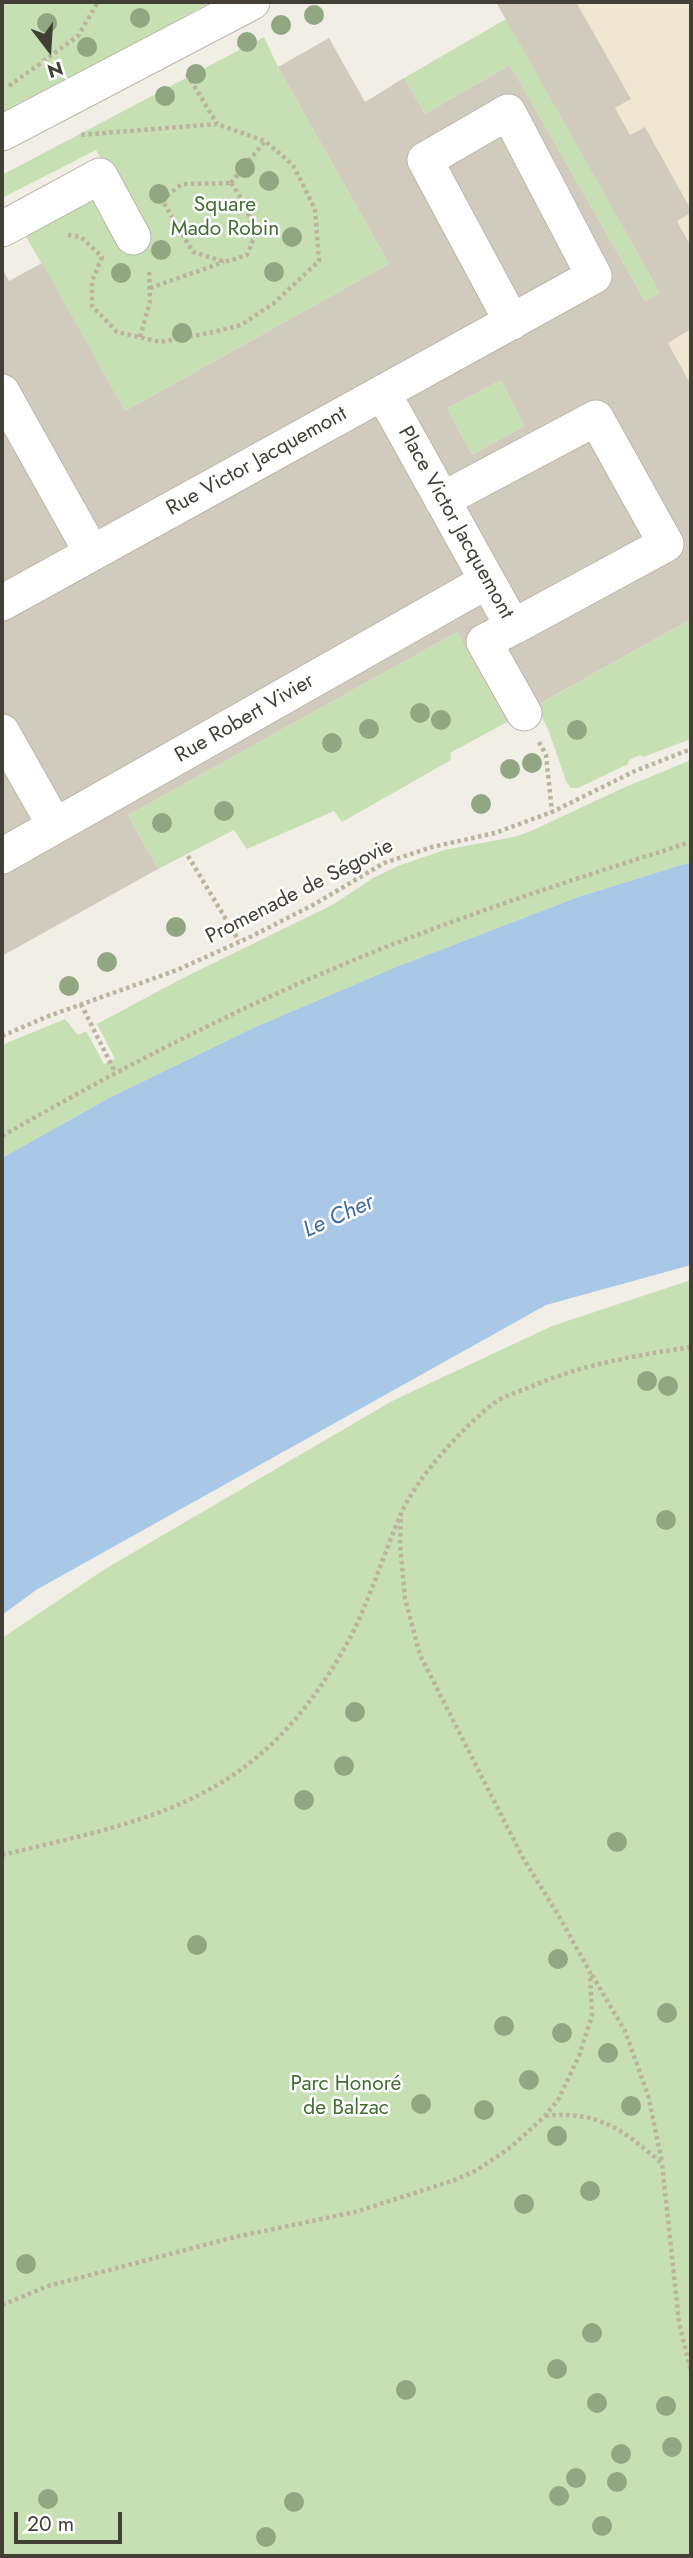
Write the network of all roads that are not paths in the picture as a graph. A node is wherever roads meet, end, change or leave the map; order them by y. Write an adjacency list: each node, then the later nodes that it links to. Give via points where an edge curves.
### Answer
1 (252, 2): 2 (street)
2 (13, 127)
3 (2, 229): 4 (street, via 100,176)
4 (133, 237)
5 (512, 322): 5 (street, Rue Victor Jacquemont, via 594,276 508,112 425,160); 7 (street, Rue Victor Jacquemont)
6 (2, 392): 9 (street)
7 (383, 393): 8 (street, Place Victor Jacquemont); 9 (street, Rue Victor Jacquemont)
8 (442, 499): 10 (street, Place Victor Jacquemont); 12 (street, via 596,418 666,544)
9 (92, 553): 11 (street, Rue Victor Jacquemont)
10 (487, 581): 12 (street, Place Victor Jacquemont); 15 (street, Rue Robert Vivier)
11 (2, 603)
12 (513, 627): 13 (street, Place Victor Jacquemont, via 484,642)
13 (524, 713)
14 (2, 732): 15 (street)
15 (55, 826): 16 (street, Rue Robert Vivier)
16 (2, 856)

